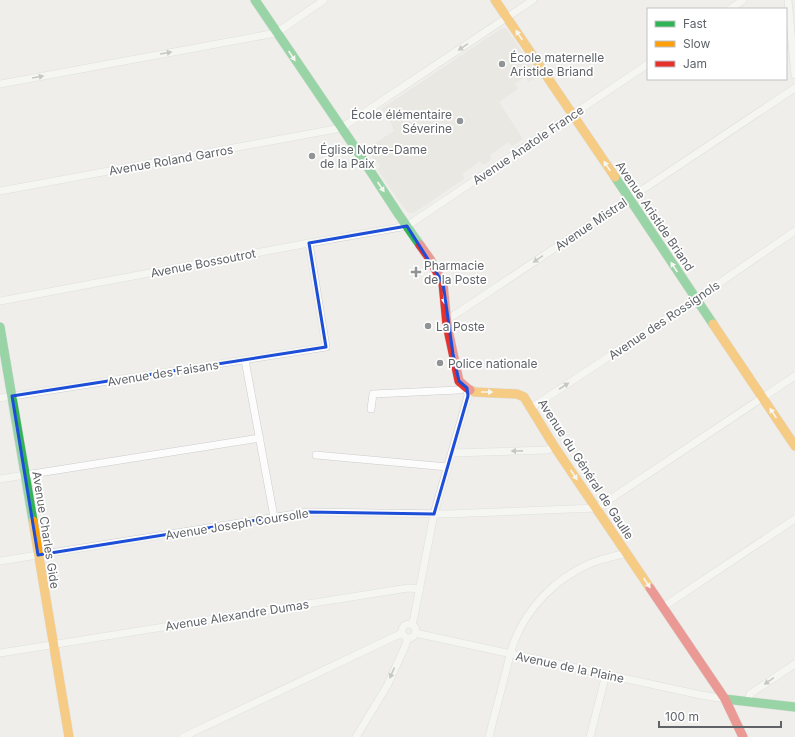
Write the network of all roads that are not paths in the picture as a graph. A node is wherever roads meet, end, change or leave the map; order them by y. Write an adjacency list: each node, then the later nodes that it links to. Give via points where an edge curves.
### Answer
1 (255, 0): 9 (street)
2 (324, 0): 9 (street)
3 (496, 0): 8 (street, Avenue Aristide Briand)
4 (533, 0): 8 (street)
5 (743, 0): 7 (street)
6 (788, 0): 11 (street)
7 (731, 8)
8 (508, 18): 14 (street, Avenue Aristide Briand, one-way to 8); 15 (street, one-way to 15)
9 (276, 33): 12 (street, one-way to 9); 15 (street, one-way to 15)
10 (647, 65): 14 (street, Avenue Anatole France)
11 (795, 75)
12 (0, 84)
13 (795, 88): 17 (street, Avenue Mistral)
14 (573, 114): 17 (street, Avenue Aristide Briand, one-way to 14); 18 (street, Avenue Anatole France)
15 (341, 128): 16 (street, Avenue Roland Garros); 18 (street, one-way to 18)
16 (0, 191)
17 (629, 199): 21 (street, Avenue Aristide Briand, one-way to 17); 23 (street, Avenue Mistral, one-way to 23)
18 (407, 226): 20 (street, Avenue Bossoutrot); 23 (street, one-way to 23, via 443,283)
19 (795, 231): 21 (street, Avenue des Rossignols)
20 (309, 243): 22 (street, Avenue Bossoutrot); 25 (street, Avenue des Faisans, via 326,347)
21 (696, 299): 29 (street, Avenue Aristide Briand); 31 (street, Avenue des Rossignols, one-way to 21)
22 (0, 301)
23 (446, 320): 27 (street, via 459,381)
24 (0, 327): 28 (street, Avenue Charles Gide)
25 (245, 360): 28 (street, Avenue des Faisans); 33 (street)
26 (795, 376): 29 (street)
27 (467, 388): 31 (street, Avenue du Général de Gaulle, one-way to 31, via 475,392 517,394 524,397); 32 (street, via 373,394); 36 (street, via 468,396)
28 (12, 396): 30 (street, Avenue des Faisans); 39 (street, Avenue Charles Gide)
29 (763, 397): 35 (street, Avenue Aristide Briand, one-way to 29); 41 (street)
30 (0, 398)
31 (531, 408): 34 (street, Avenue du Général de Gaulle)
32 (371, 409)
33 (260, 438): 39 (street); 43 (street)
34 (554, 446): 36 (street, one-way to 36, via 547,450); 41 (street, Avenue du Général de Gaulle, one-way to 41)
35 (795, 446)
36 (452, 453): 38 (street)
37 (316, 454): 38 (street)
38 (448, 467): 42 (street)
39 (25, 475): 40 (street); 46 (street, Avenue Charles Gide)
40 (0, 479)
41 (597, 508): 42 (street, Avenue Joseph Coursolle); 45 (street, Avenue du Général de Gaulle)
42 (434, 514): 43 (street, Avenue Joseph Coursolle, via 308,512); 48 (street)
43 (274, 517): 46 (street, Avenue Joseph Coursolle)
44 (795, 519): 49 (street)
45 (627, 553): 49 (street, Avenue du Général de Gaulle, one-way to 49); 55 (street, via 589,564 544,595 522,626)
46 (38, 555): 47 (street, Avenue Joseph Coursolle); 53 (street, Avenue Charles Gide)
47 (0, 561)
48 (420, 589): 50 (street); 53 (street, Avenue Alexandre Dumas, via 408,588)
49 (663, 607): 58 (street, Avenue du Général de Gaulle)
50 (412, 625): 51 (street); 52 (street, via 405,625 402,629)
51 (415, 633): 52 (street, via 413,637); 55 (street, Avenue de la Plaine)
52 (404, 635): 62 (street); 63 (street, one-way to 63, via 407,641 387,686)
53 (54, 644): 54 (street, Avenue Alexandre Dumas); 61 (street, Avenue Charles Gide)
54 (0, 652)
55 (511, 654): 57 (street, Avenue de la Plaine); 64 (street)
56 (795, 664): 59 (street, one-way to 59, via 750,694)
57 (606, 674): 58 (street, Avenue de la Plaine); 65 (street)
58 (725, 699): 59 (street); 66 (street, Avenue du Général de Gaulle)
59 (748, 701): 60 (street)
60 (795, 707)
61 (69, 737)
62 (184, 737)
63 (356, 737)
64 (489, 737)
65 (590, 737)
66 (743, 737)

